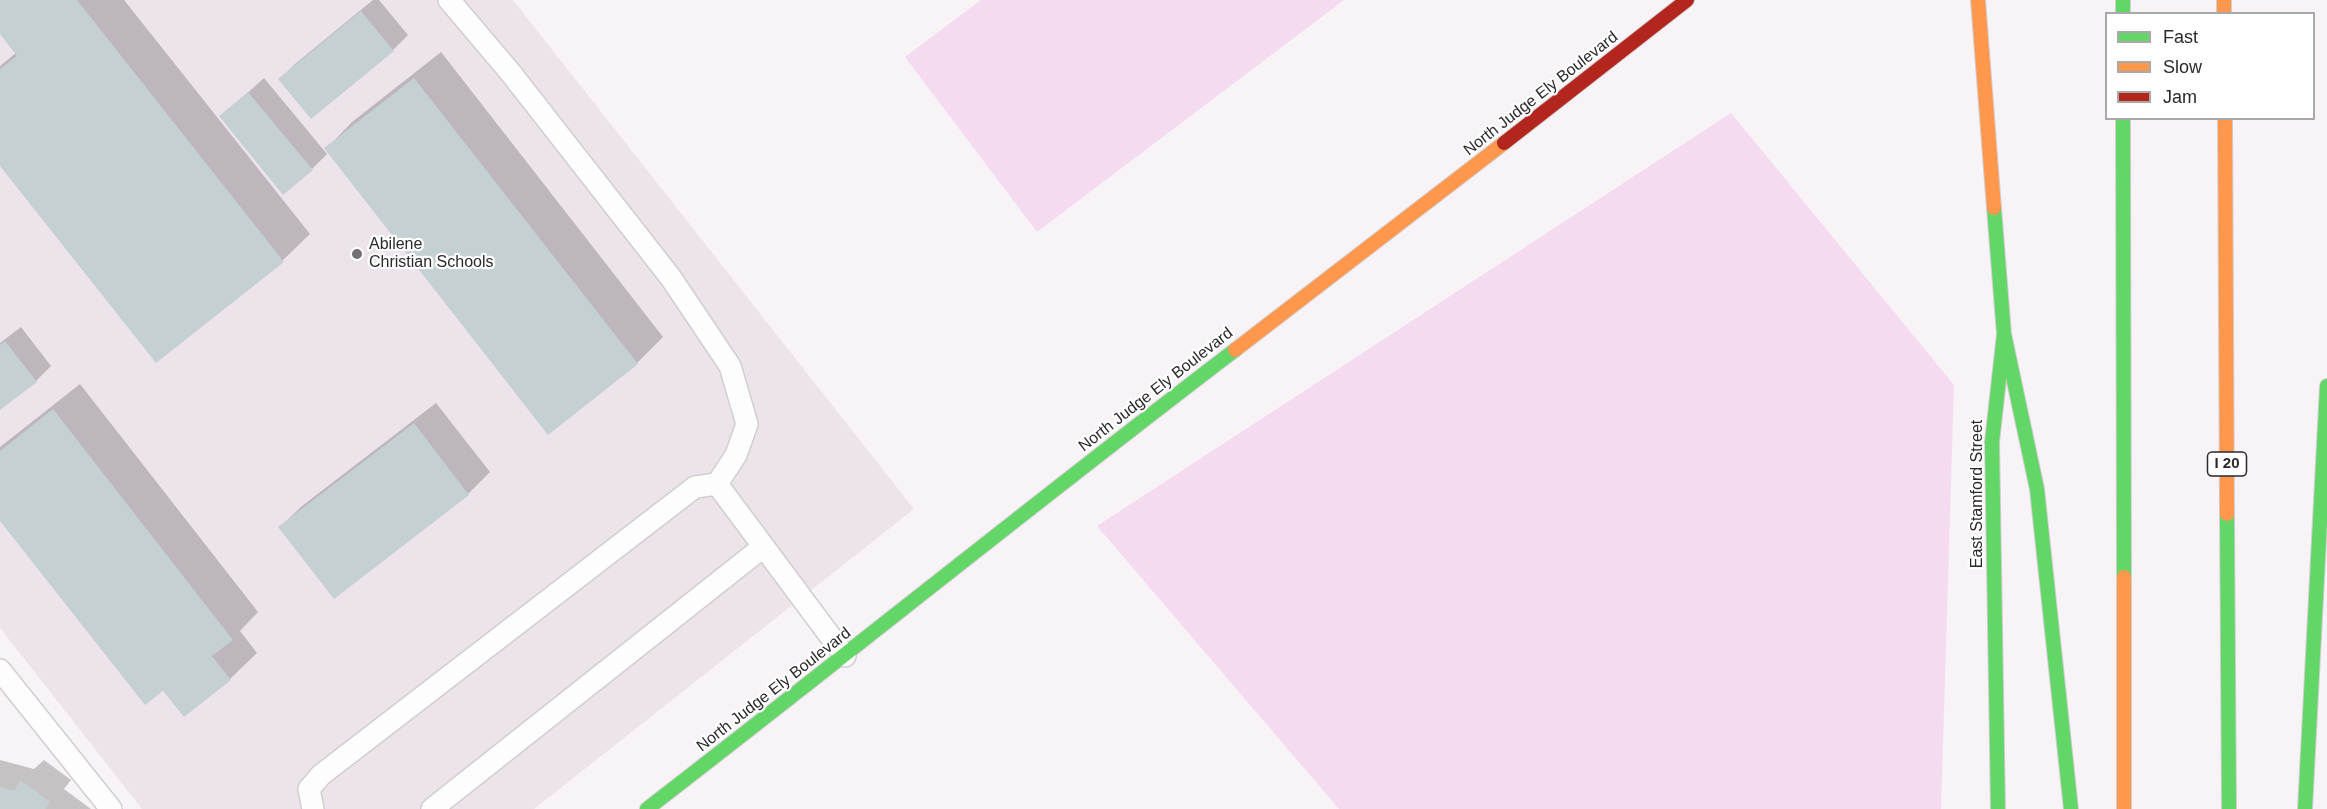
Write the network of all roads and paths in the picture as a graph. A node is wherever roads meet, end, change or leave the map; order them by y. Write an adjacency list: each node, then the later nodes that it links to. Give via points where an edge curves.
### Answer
1 (449, 0): 8 (lane, via 671,278 730,366 747,424 736,455)
2 (1687, 0): 10 (main road, North Judge Ely Boulevard)
3 (1978, 0): 6 (main road, East Stamford Street)
4 (2123, 120): 18 (main road)
5 (2225, 120): 19 (main road, I 20)
6 (2004, 334): 16 (main road, East Stamford Street, via 1992,442); 17 (main road, via 2037,489)
7 (2327, 386): 20 (main road)
8 (717, 484): 9 (lane); 13 (lane, via 695,488 321,775 309,789)
9 (763, 547): 10 (lane); 14 (lane)
10 (845, 656): 15 (main road, North Judge Ely Boulevard)
11 (0, 670): 12 (lane)
12 (111, 809)
13 (313, 809)
14 (432, 809)
15 (647, 809)
16 (1998, 809)
17 (2071, 809)
18 (2124, 809)
19 (2229, 809)
20 (2305, 809)

